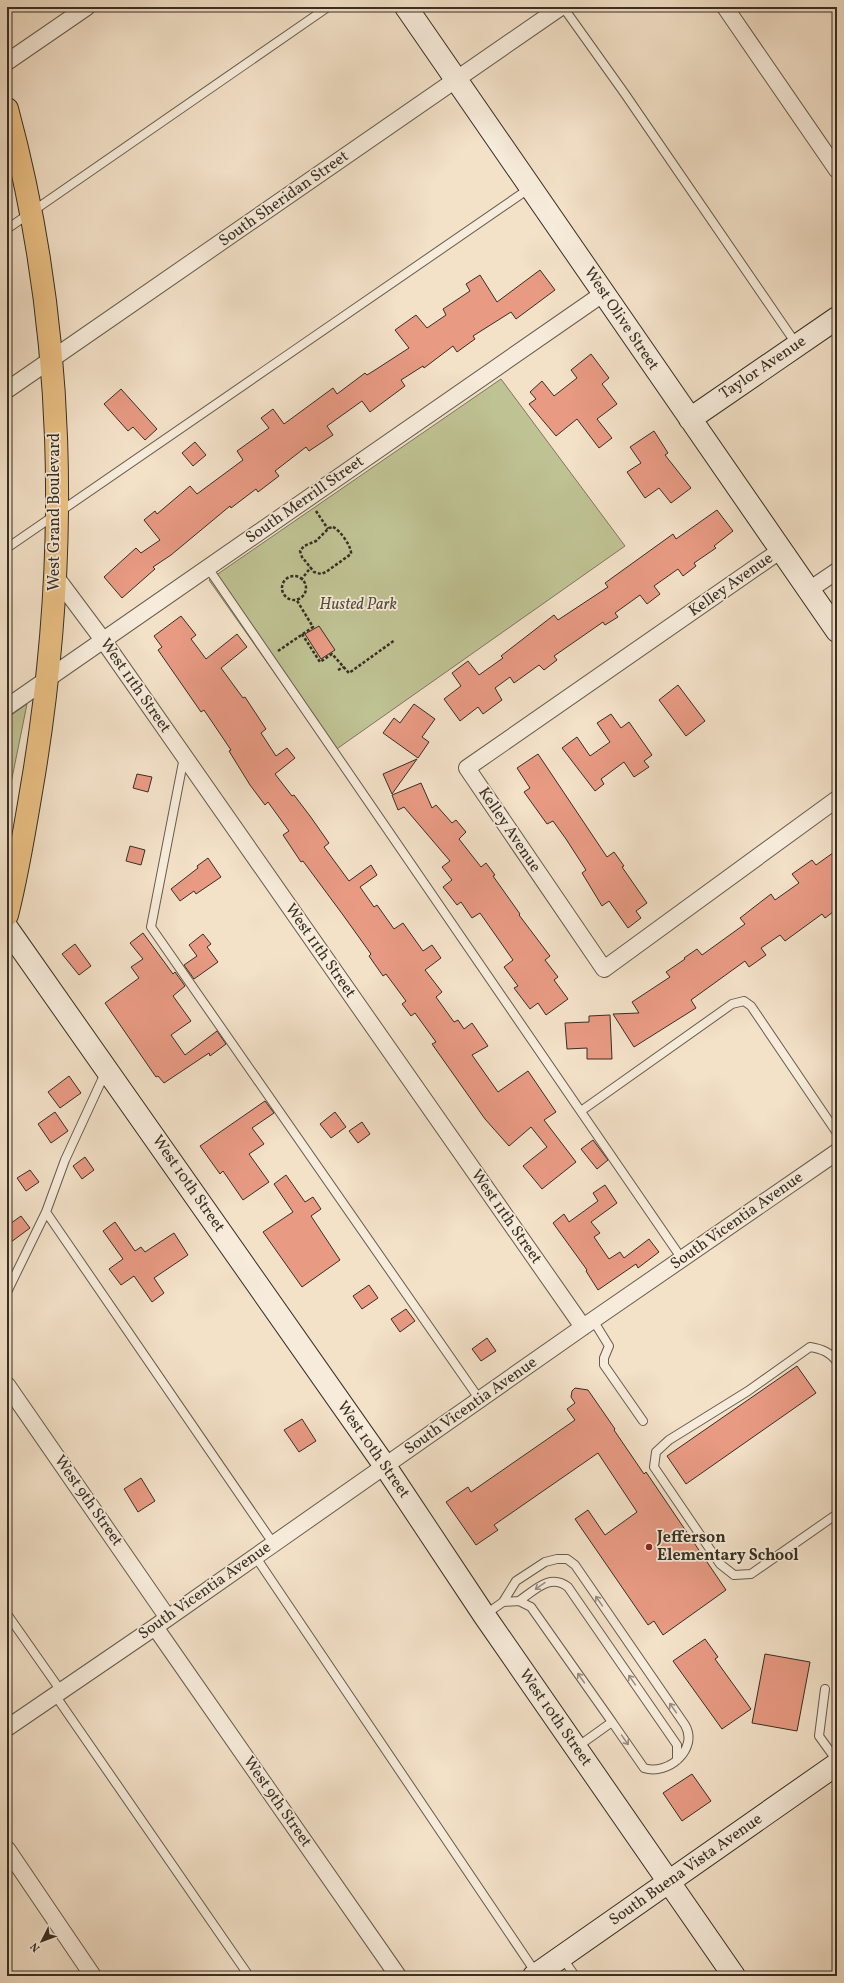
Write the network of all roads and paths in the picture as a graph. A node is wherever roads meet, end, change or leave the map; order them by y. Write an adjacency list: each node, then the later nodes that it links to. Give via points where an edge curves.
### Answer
1 (87, 7): 6 (street)
2 (328, 7): 11 (lane)
3 (406, 7): 7 (street, West Olive Street)
4 (562, 7): 7 (street, South Sheridan Street); 15 (lane, via 625,94)
5 (725, 7): 9 (street)
6 (7, 62)
7 (456, 80): 10 (street, West Olive Street); 16 (street, South Sheridan Street)
8 (7, 109): 11 (main road, West Grand Boulevard)
9 (837, 170)
10 (531, 188): 13 (street, West Olive Street); 20 (lane)
11 (30, 213): 12 (lane); 16 (main road, West Grand Boulevard)
12 (7, 229)
13 (604, 293): 18 (street, West Olive Street); 25 (street, South Merrill Street)
14 (837, 318): 15 (street, Taylor Avenue)
15 (797, 345): 18 (street, Taylor Avenue)
16 (50, 360): 17 (street, South Sheridan Street); 20 (main road, West Grand Boulevard, via 55,414)
17 (7, 390)
18 (690, 419): 23 (street, West Olive Street)
19 (316, 510): 21 (path)
20 (58, 513): 22 (lane); 27 (main road, West Grand Boulevard)
21 (328, 529): 24 (path, via 316,541 304,546 300,551); 24 (path, via 333,527 339,530 350,547 351,554 324,574 314,572)
22 (7, 548)
23 (781, 550): 29 (street, West Olive Street); 41 (street, Kelley Avenue, via 467,768 604,969)
24 (311, 567): 28 (path)
25 (208, 568): 33 (street, South Merrill Street); 35 (lane)
26 (837, 571): 29 (street)
27 (56, 577): 33 (street, West 11th Street); 38 (main road, West Grand Boulevard)
28 (301, 580): 30 (path, via 305,592); 30 (path, via 295,577 288,578 282,587 286,597)
29 (809, 590): 31 (street, West Olive Street)
30 (296, 599): 32 (path, via 313,627)
31 (837, 630)
32 (302, 634): 35 (path); 36 (path, via 320,662 332,654)
33 (103, 640): 38 (street, South Merrill Street); 40 (street, West 11th Street)
34 (396, 640): 36 (path, via 349,673)
35 (269, 657): 45 (lane)
36 (344, 667): 37 (path)
37 (338, 670)
38 (48, 679): 39 (street, South Merrill Street); 42 (main road, West Grand Boulevard, via 23,842)
39 (7, 707)
40 (184, 756): 51 (street, West 11th Street); 54 (lane, via 151,927)
41 (837, 798)
42 (7, 915)
43 (7, 928): 44 (street, West 10th Street)
44 (107, 1069): 48 (lane, via 64,1160); 56 (street, West 10th Street)
45 (580, 1110): 46 (lane, via 732,1004 744,1001 751,1006); 49 (lane)
46 (837, 1133)
47 (837, 1152): 49 (street, South Vicentia Avenue)
48 (46, 1212): 50 (lane); 58 (lane)
49 (682, 1259): 51 (street, South Vicentia Avenue)
50 (7, 1292)
51 (588, 1323): 54 (street, South Vicentia Avenue); 55 (lane, via 609,1346 604,1365)
52 (837, 1362): 57 (lane, via 821,1348 810,1347 748,1391 669,1440 656,1452 654,1467 720,1564 734,1575 751,1574)
53 (7, 1385): 64 (street, West 9th Street)
54 (480, 1400): 56 (street, South Vicentia Avenue)
55 (643, 1421)
56 (385, 1466): 58 (street, South Vicentia Avenue); 63 (street, West 10th Street)
57 (837, 1514)
58 (273, 1543): 59 (street, South Vicentia Avenue)
59 (255, 1556): 64 (street, South Vicentia Avenue); 75 (lane)
60 (519, 1601): 61 (lane); 67 (lane, one-way to 60, via 534,1610); 70 (lane, one-way to 60, via 677,1745 568,1587 559,1582 548,1581)
61 (503, 1602): 63 (lane); 70 (lane, one-way to 61, via 687,1746 688,1730 575,1565 567,1559 545,1562 516,1581)
62 (7, 1614): 66 (lane)
63 (484, 1615): 69 (street, West 10th Street)
64 (162, 1622): 66 (street, South Vicentia Avenue); 78 (street, West 9th Street)
65 (825, 1689): 71 (lane, via 819,1736)
66 (58, 1693): 68 (street, South Vicentia Avenue); 77 (lane)
67 (612, 1722): 69 (lane); 70 (lane, one-way to 70, via 644,1768 662,1769)
68 (7, 1728)
69 (576, 1748): 73 (street, West 10th Street)
70 (676, 1761)
71 (837, 1763): 73 (street, South Buena Vista Avenue)
72 (7, 1849): 76 (street)
73 (669, 1882): 74 (street, South Buena Vista Avenue); 80 (street, West 10th Street)
74 (562, 1957): 75 (street, South Buena Vista Avenue); 79 (lane)
75 (535, 1975)
76 (93, 1976)
77 (249, 1976)
78 (398, 1976)
79 (575, 1976)
80 (734, 1976)

